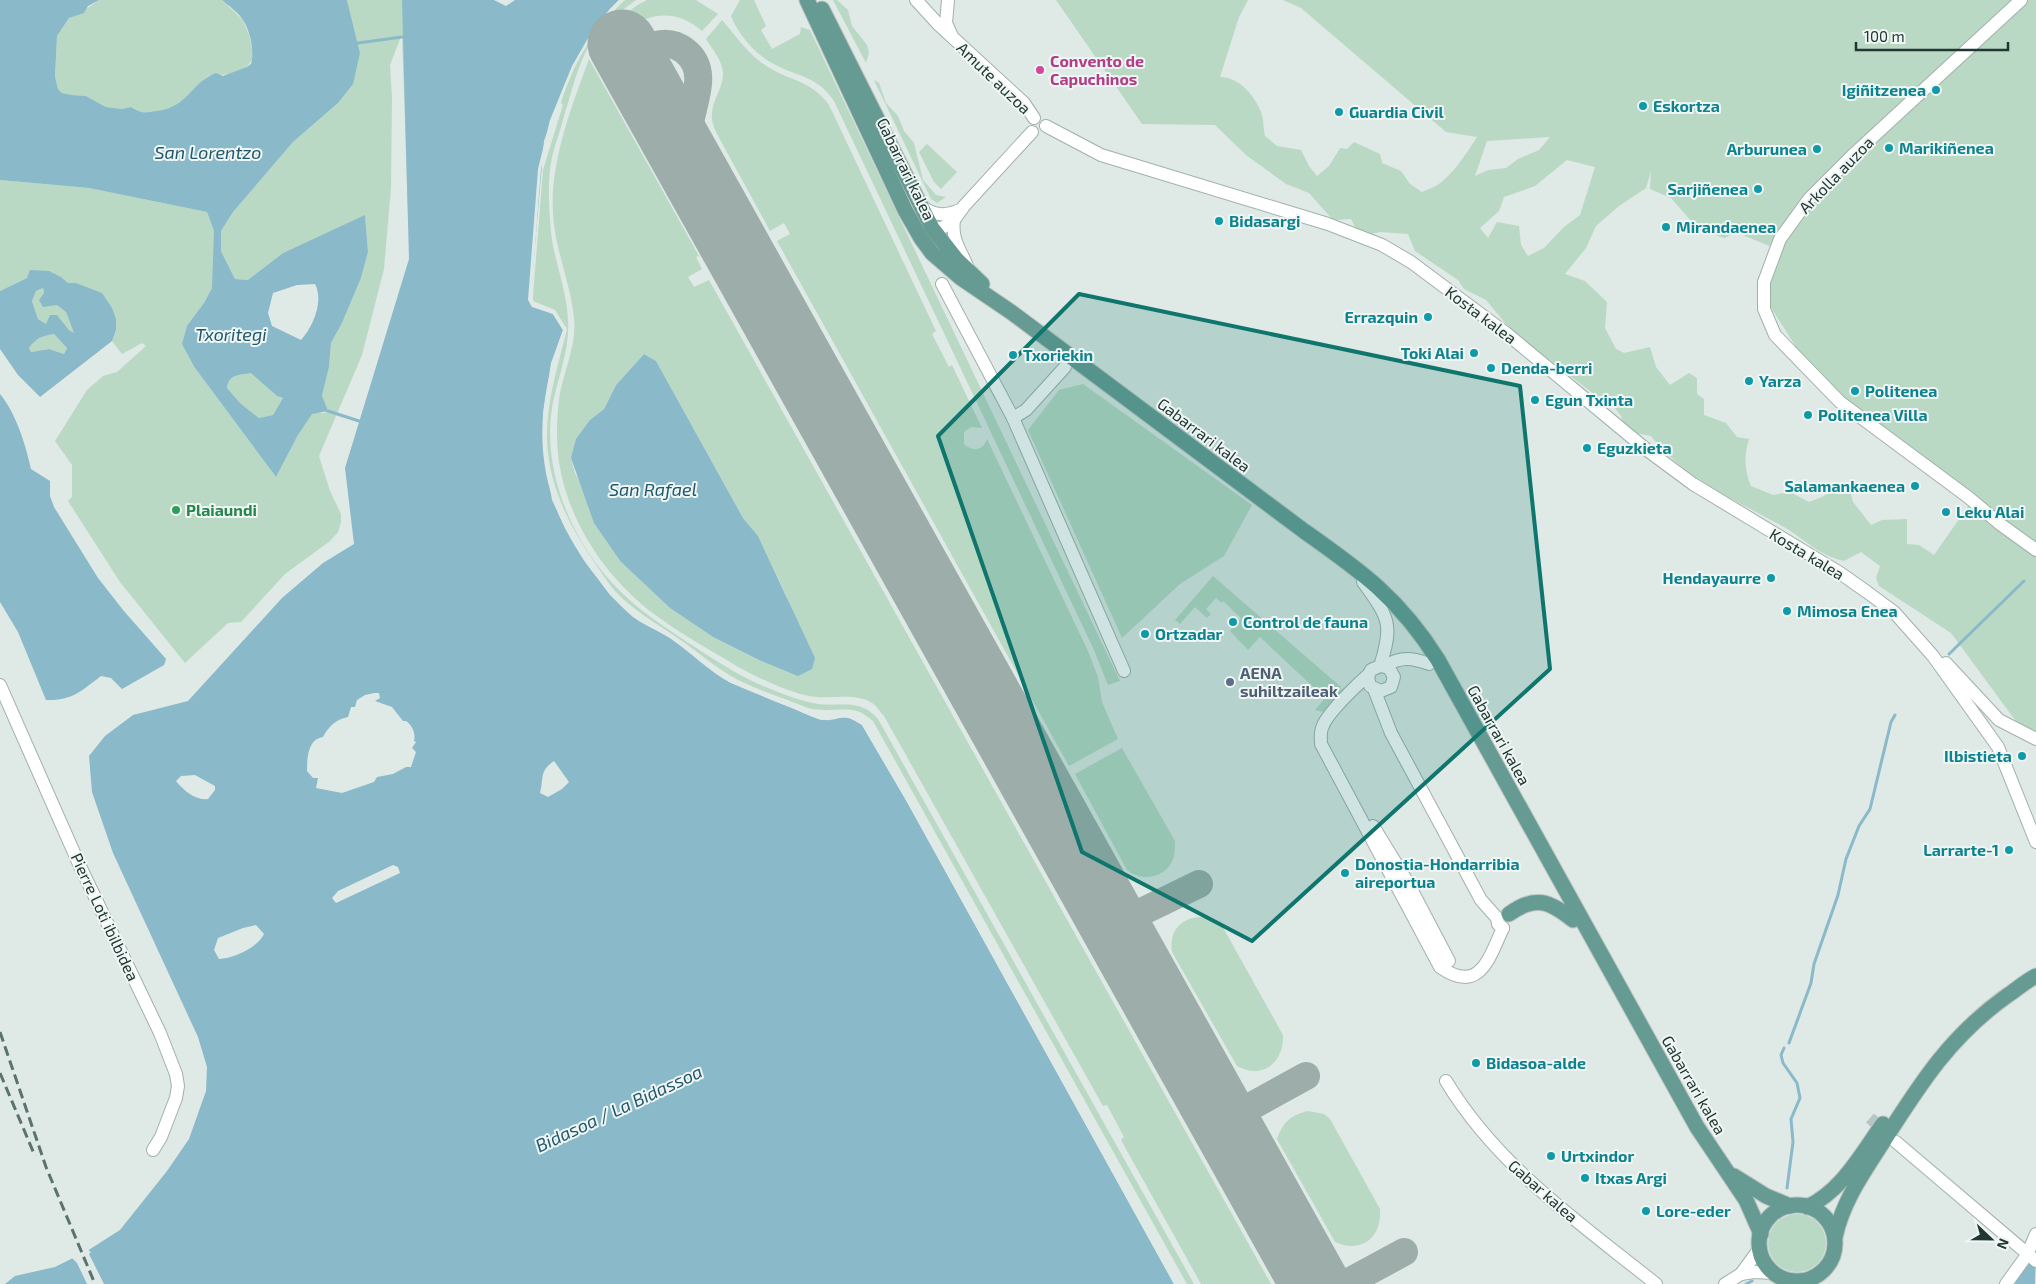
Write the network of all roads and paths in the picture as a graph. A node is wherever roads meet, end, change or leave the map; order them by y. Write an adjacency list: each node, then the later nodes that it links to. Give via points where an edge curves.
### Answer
1 (948, 0): 3 (street, via 935,6); 5 (street)
2 (2021, 0): 20 (street, Arkolla auzoa, via 1809,199 1780,239 1764,282 1764,309 1775,335 1840,402)
3 (918, 1): 5 (street, Amute auzoa)
4 (812, 2): 9 (main road, Gabarrari kalea); 10 (main road, Gabarrari kalea)
5 (942, 24): 6 (street, Amute auzoa, via 1024,103)
6 (1034, 118): 7 (street, via 1042,118); 8 (street, via 1029,124)
7 (1046, 126): 8 (street, via 1042,133); 22 (street, Kosta kalea, via 1101,155 1328,224 1382,245 1411,262 1506,333 1693,484 1840,573 1894,612)
8 (1032, 132): 11 (street)
9 (899, 197): 13 (street, via 919,223); 16 (main road, Gabarrari kalea, via 912,224 932,253 961,278)
10 (919, 204): 11 (street, via 939,215); 13 (main road, Gabarrari kalea)
11 (962, 210): 12 (street)
12 (954, 220): 13 (street, via 942,228); 14 (street, via 954,240)
13 (932, 228): 14 (main road, Gabarrari kalea)
14 (969, 271): 16 (main road, Gabarrari kalea)
15 (942, 284): 18 (street)
16 (1011, 312): 19 (main road, Gabarrari kalea)
17 (1065, 366): 18 (street, via 1026,410)
18 (1013, 418): 25 (street)
19 (1304, 531): 21 (main road, Gabarrari kalea); 29 (main road, Gabarrari kalea, via 1398,605 1426,640)
20 (2036, 550)
21 (1363, 582): 23 (main road, Gabarrari kalea, via 1404,626); 24 (street, Gabarrari kalea, via 1388,623)
22 (1933, 656): 31 (street, via 1948,664 1999,720); 32 (street, via 1998,747)
23 (1429, 664): 24 (street, via 1402,658); 29 (main road, via 1438,671 1456,702); 34 (main road, Gabarrari kalea)
24 (1383, 666): 26 (street, via 1375,667); 28 (street, via 1393,674 1393,684 1384,691)
25 (1124, 671)
26 (1369, 674): 28 (street, via 1369,683); 30 (street, via 1355,686)
27 (0, 686): 41 (street, Pierre Loti ibilbidea, via 176,1074 176,1098 161,1137)
28 (1374, 689): 33 (street, via 1391,733 1481,900)
29 (1465, 709): 38 (main road, Gabarrari kalea)
30 (1322, 729): 33 (street, via 1321,744 1440,967 1466,978 1476,975 1484,968); 35 (street, via 1326,743)
31 (2036, 739)
32 (2036, 842)
33 (1503, 920): 34 (main road, via 1526,904 1542,902)
34 (1573, 920): 38 (main road, Gabarrari kalea)
35 (1449, 960)
36 (2036, 970): 44 (main road, via 1988,1003 1956,1031 1838,1186)
37 (2036, 976): 46 (main road, via 1959,1035 1936,1062 1850,1194 1840,1214)
38 (1621, 992): 42 (main road, Gabarrari kalea, via 1697,1127)
39 (1446, 1081): 52 (street, Gabar kalea, via 1462,1107 1513,1167)
40 (1896, 1142): 48 (street)
41 (152, 1150)
42 (1725, 1168): 43 (main road, via 1756,1190); 47 (main road, Gabarrari kalea, via 1746,1200)
43 (1790, 1206): 44 (main road); 47 (main road, via 1774,1213 1764,1226)
44 (1807, 1207): 46 (main road, via 1828,1221)
45 (2036, 1234): 48 (street)
46 (1835, 1237): 49 (main road, via 1834,1250)
47 (1760, 1241): 50 (street, via 1750,1264); 51 (main road, via 1765,1262)
48 (2031, 1257): 55 (street)
49 (1825, 1268): 51 (main road, via 1807,1280); 54 (main road)
50 (1741, 1274): 51 (street, via 1754,1272); 53 (street)
51 (1784, 1279)
52 (1656, 1284)
53 (1725, 1284)
54 (1822, 1284)
55 (2006, 1284)

